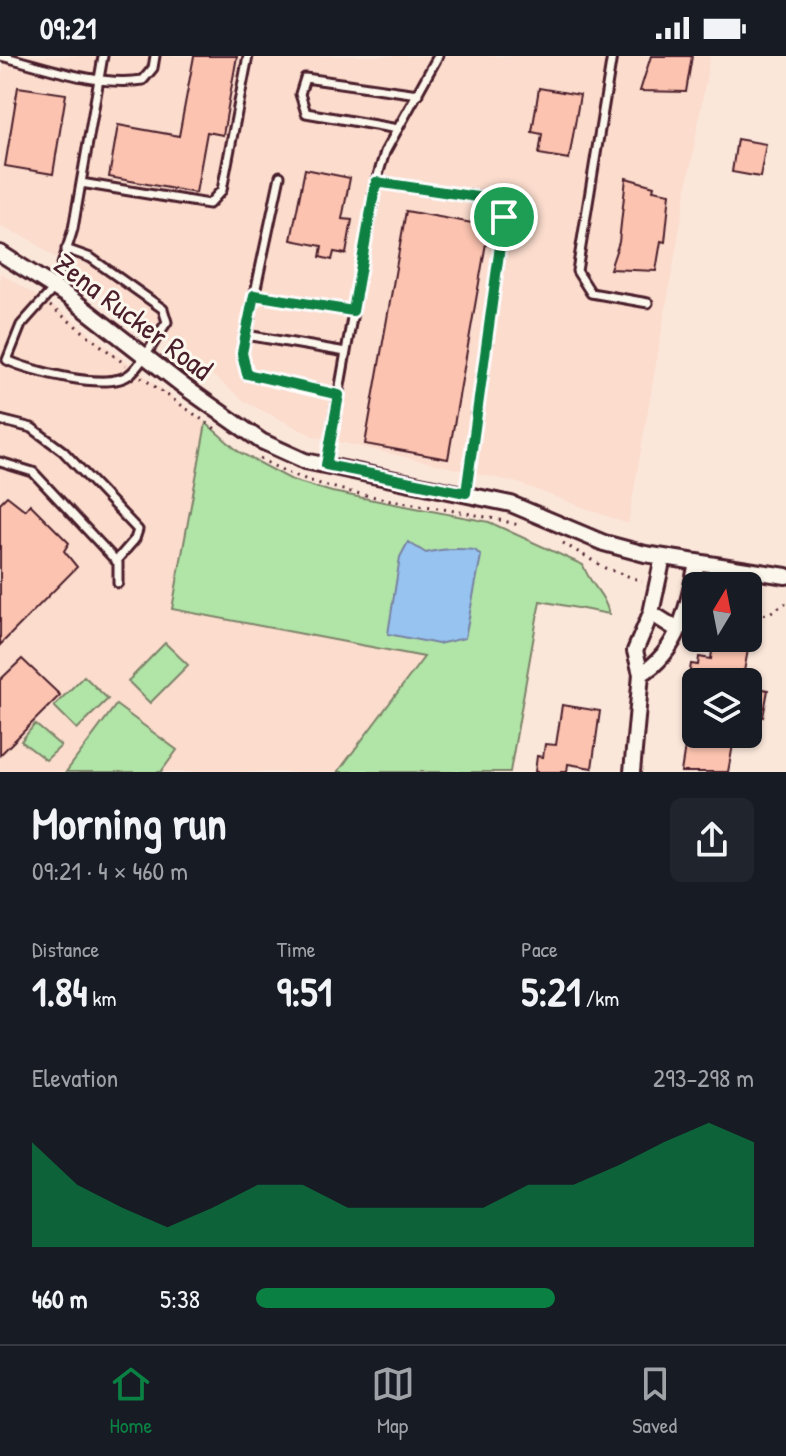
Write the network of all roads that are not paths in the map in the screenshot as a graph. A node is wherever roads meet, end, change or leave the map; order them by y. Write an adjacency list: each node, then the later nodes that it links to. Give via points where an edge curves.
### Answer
1 (1, 56): 7 (lane)
2 (103, 56): 7 (lane)
3 (155, 56): 7 (lane, via 143,80)
4 (248, 56): 12 (lane, via 216,199 209,204)
5 (438, 56): 8 (lane)
6 (612, 56): 17 (lane, via 577,271 591,293)
7 (99, 80): 12 (lane)
8 (418, 94): 9 (lane); 9 (lane, via 305,78 300,94 306,113)
9 (398, 129): 11 (lane)
10 (280, 176): 16 (lane)
11 (376, 182): 18 (lane); 26 (lane, via 484,198 504,217)
12 (81, 183): 13 (lane)
13 (66, 249): 15 (lane); 21 (lane, via 91,258 163,309 167,322)
14 (0, 253): 15 (street, Zena Rucker Road)
15 (55, 287): 21 (street, Zena Rucker Road); 21 (lane, via 21,325 7,360 24,368 108,383 129,375)
16 (254, 295): 18 (lane); 19 (lane)
17 (648, 303)
18 (353, 311): 20 (lane)
19 (246, 335): 20 (lane); 22 (lane, via 242,353 247,374)
20 (346, 352): 22 (lane)
21 (144, 355): 25 (street, Zena Rucker Road, via 261,441)
22 (339, 395): 25 (lane)
23 (0, 420): 28 (lane, via 32,428 63,451 138,530)
24 (0, 462): 28 (lane, via 33,472)
25 (326, 465): 26 (street, Zena Rucker Road)
26 (466, 493): 27 (street, Zena Rucker Road, via 536,512 604,543)
27 (663, 557): 29 (street, Zena Rucker Road); 32 (street)
28 (116, 561): 31 (lane)
29 (697, 562): 30 (street, Zena Rucker Road); 33 (street)
30 (786, 576)
31 (118, 583)
32 (651, 613): 33 (street); 34 (street, via 635,651)
33 (678, 630): 34 (street, via 657,664)
34 (641, 674): 35 (street)
35 (632, 772)

